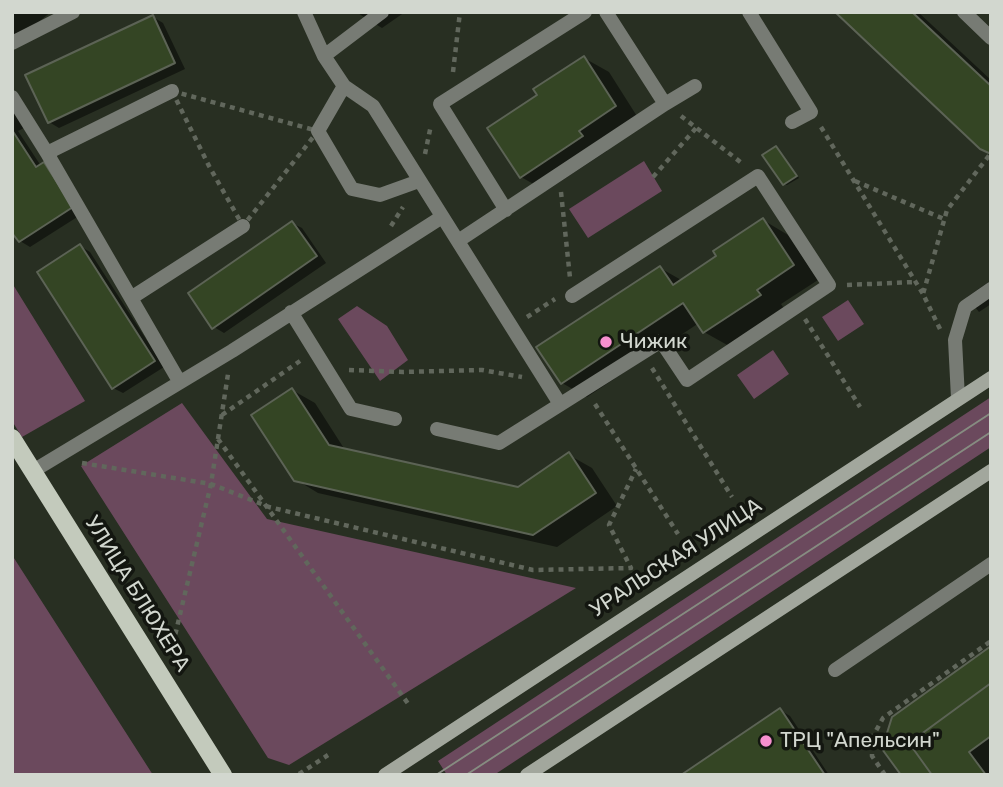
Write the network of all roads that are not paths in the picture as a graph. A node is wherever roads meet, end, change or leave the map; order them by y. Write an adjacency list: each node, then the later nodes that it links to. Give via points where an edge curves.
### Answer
1 (72, 12): 9 (street)
2 (304, 12): 10 (street)
3 (382, 12): 10 (street)
4 (585, 12): 19 (street, via 440,104)
5 (606, 12): 15 (street)
6 (749, 12): 16 (street, via 811,111)
7 (964, 12): 8 (street)
8 (991, 38)
9 (12, 43)
10 (324, 56): 11 (street)
11 (344, 86): 18 (street, via 373,106); 18 (street, via 318,131 352,190 380,195)
12 (695, 86): 15 (street)
13 (172, 92): 17 (street)
14 (12, 97): 17 (street)
15 (665, 104): 19 (street)
16 (792, 122)
17 (47, 153): 25 (street)
18 (419, 181): 20 (street)
19 (506, 209): 22 (street)
20 (442, 217): 22 (street); 26 (street)
21 (243, 226): 25 (street)
22 (458, 241): 30 (street)
23 (991, 289): 29 (street, via 965,307 955,340)
24 (572, 296): 30 (street, via 758,176 830,285 687,380 661,341)
25 (131, 298): 28 (street)
26 (291, 312): 28 (street); 31 (street, via 351,409)
27 (991, 378): 29 (main road, УРАЛЬСКАЯ УЛИЦА)
28 (179, 381): 34 (street)
29 (958, 398): 39 (main road, УРАЛЬСКАЯ УЛИЦА)
30 (560, 404): 32 (street, via 499,443)
31 (395, 419)
32 (438, 429)
33 (12, 438): 34 (main road, УЛИЦА БЛЮХЕРА)
34 (33, 471): 38 (main road, УЛИЦА БЛЮХЕРА)
35 (991, 471): 40 (main road)
36 (991, 564): 37 (street)
37 (835, 670)
38 (223, 775)
39 (385, 775)
40 (527, 775)

